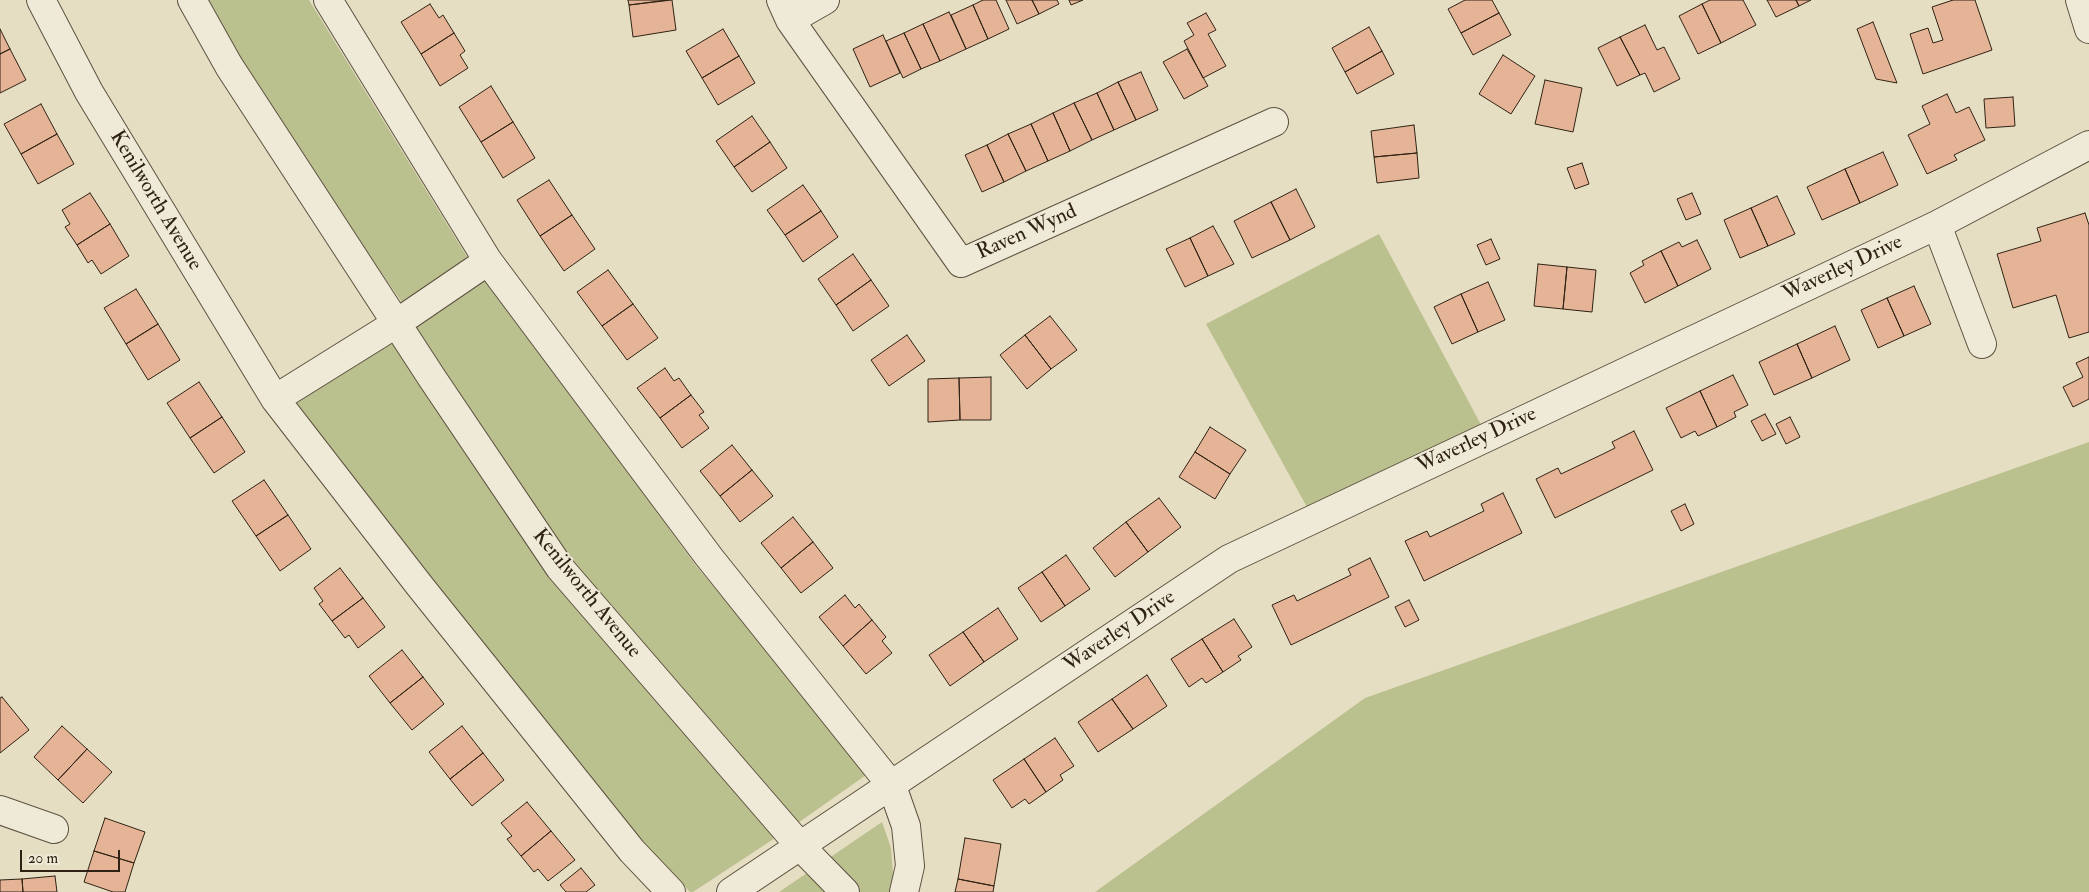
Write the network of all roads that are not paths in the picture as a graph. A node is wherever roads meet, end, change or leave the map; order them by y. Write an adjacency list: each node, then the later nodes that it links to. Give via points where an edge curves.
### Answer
1 (41, 0): 14 (street, Kenilworth Avenue, via 89,92)
2 (192, 0): 12 (street, Kenilworth Avenue, via 229,66)
3 (328, 0): 11 (street)
4 (825, 0): 6 (street)
5 (2080, 0): 7 (street)
6 (786, 10): 8 (street, Raven Wynd, via 961,263)
7 (2089, 29)
8 (1274, 122)
9 (2089, 145): 10 (street, Waverley Drive)
10 (1937, 225): 13 (street); 15 (street, Waverley Drive, via 1229,559)
11 (488, 261): 12 (street); 15 (street, via 709,557)
12 (397, 323): 14 (street); 18 (street, Kenilworth Avenue, via 560,568)
13 (1982, 344)
14 (275, 398): 19 (street, Kenilworth Avenue, via 620,836)
15 (892, 786): 18 (street, Waverley Drive); 22 (street, via 906,826 910,866)
16 (0, 810): 17 (street)
17 (54, 829)
18 (801, 847): 20 (street, Waverley Drive); 21 (street)
19 (671, 892)
20 (730, 892)
21 (845, 892)
22 (904, 892)

